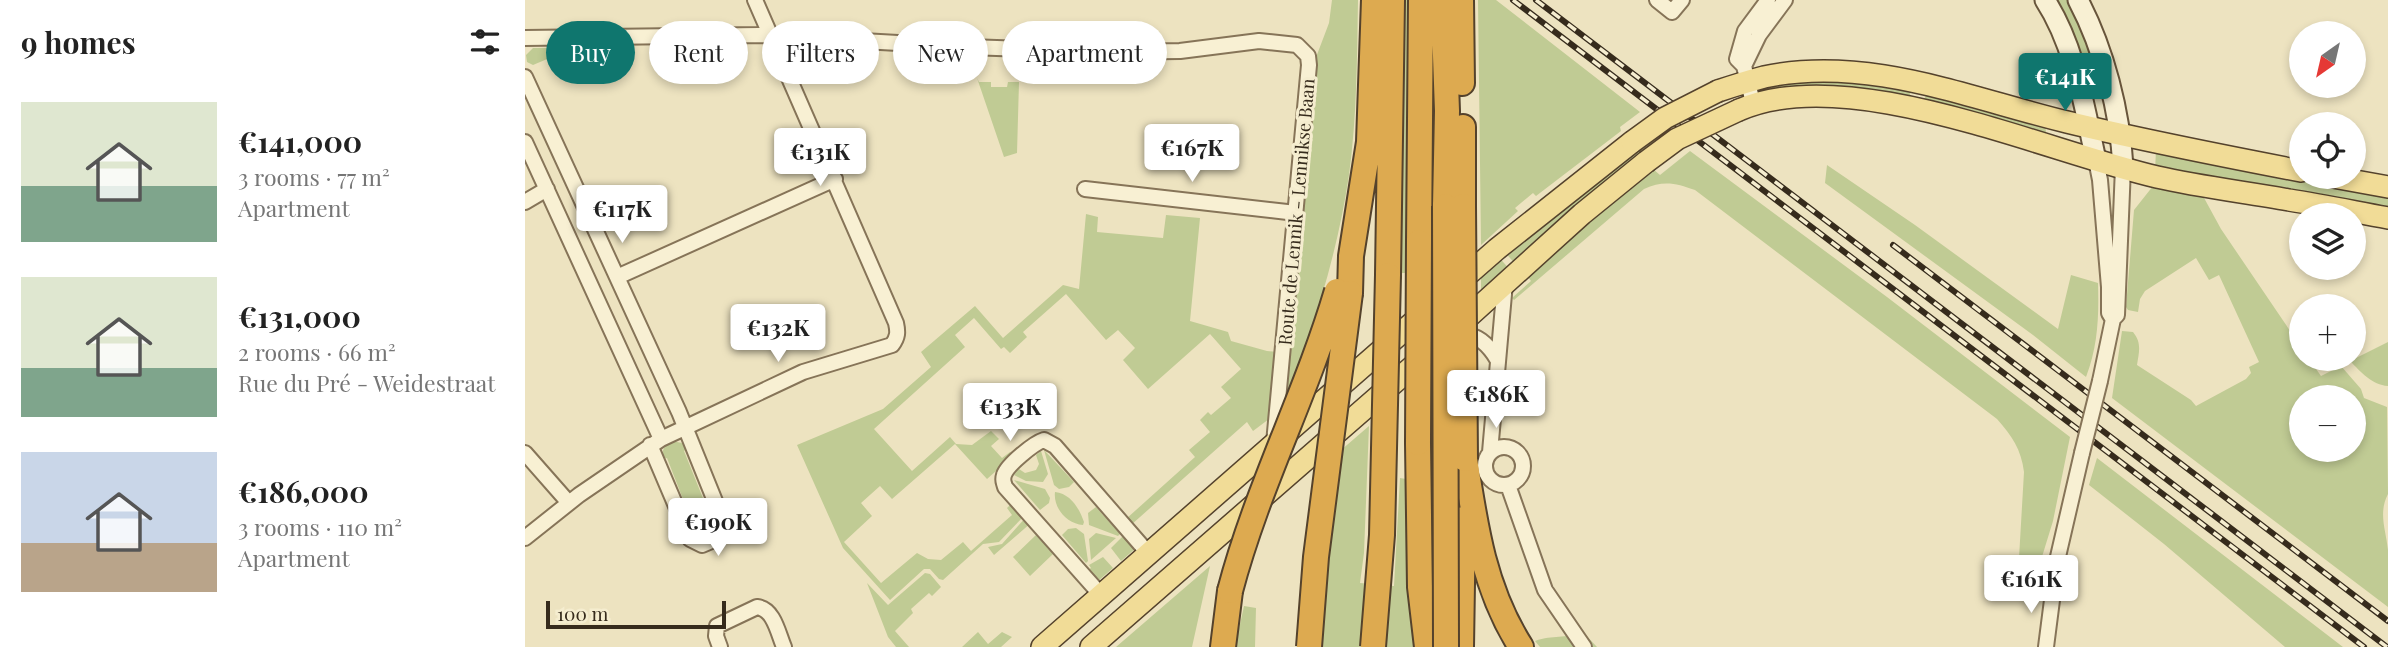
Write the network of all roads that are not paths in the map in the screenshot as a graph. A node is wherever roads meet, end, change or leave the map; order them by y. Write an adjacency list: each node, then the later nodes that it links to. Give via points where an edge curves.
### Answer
1 (755, 0): 12 (street)
2 (1374, 0): 37 (highway, via 1369,142)
3 (1392, 0): 59 (highway, bridge, via 1383,523)
4 (1421, 0): 60 (highway, bridge, via 1417,443 1420,587)
5 (1657, 0): 6 (street, via 1672,12)
6 (1682, 0)
7 (1768, 0): 16 (street, via 1745,31 1737,59)
8 (1785, 0): 16 (street, via 1759,35)
9 (2045, 0): 20 (street, via 2075,70)
10 (2078, 0): 21 (street, via 2114,99)
11 (1455, 2): 32 (highway)
12 (764, 21)
13 (762, 35): 14 (street, Route de Lennik - Lennikse Baan)
14 (525, 38)
15 (879, 42): 33 (street, Route de Lennik - Lennikse Baan, via 1106,52 1180,51 1259,41 1297,45 1308,56 1309,65)
16 (1745, 74): 19 (street); 20 (main road, via 1766,77 1830,71 1920,82); 43 (main road, bridge, via 1665,118 1519,230)
17 (525, 77): 35 (street)
18 (792, 84): 26 (street)
19 (1746, 106): 23 (main road, via 1828,94 1858,98 1968,122); 36 (main road, bridge, via 1677,139)
20 (2088, 127): 21 (main road); 23 (street)
21 (2121, 135): 24 (street); 25 (main road)
22 (525, 142): 29 (street)
23 (2095, 160): 24 (main road); 38 (street)
24 (2123, 167): 34 (main road, via 2161,178); 38 (street, via 2120,288)
25 (2289, 169)
26 (835, 178): 35 (street); 41 (street, via 898,332 891,345 803,372)
27 (2366, 183): 28 (main road)
28 (2388, 187)
29 (547, 189): 31 (street); 42 (street)
30 (1085, 189): 33 (street)
31 (525, 202)
32 (1454, 206): 46 (highway, bridge); 61 (highway, bridge)
33 (1296, 213): 43 (street, Route de Lennik - Lennikse Baan)
34 (2388, 218)
35 (617, 277): 41 (street)
36 (1505, 283): 39 (main road); 40 (street)
37 (1344, 292): 57 (highway, bridge, via 1244,539 1230,591); 58 (highway, bridge)
38 (2113, 319): 65 (street, bridge, via 2057,561)
39 (1435, 347): 40 (street, via 1466,334 1481,340); 47 (main road)
40 (1497, 359): 44 (street)
41 (685, 428): 42 (street); 42 (street, via 721,516 722,533 716,539 702,545 690,539)
42 (655, 442): 49 (street)
43 (1274, 443): 47 (street, Route de Lennik - Lennikse Baan); 51 (main road)
44 (1490, 452): 48 (street, via 1485,472 1489,479); 48 (street, via 1505,446 1520,456 1521,473)
45 (525, 453): 49 (street)
46 (1465, 459): 62 (highway); 63 (highway, via 1482,560 1497,603)
47 (1276, 484): 56 (main road)
48 (1508, 485): 64 (street, via 1545,590)
49 (569, 503): 50 (street)
50 (525, 538)
51 (1148, 552): 52 (main road); 52 (street, via 1055,446 1044,440 1034,444 1007,469 1006,487)
52 (1101, 595): 55 (main road)
53 (720, 647): 54 (street, via 717,626 757,607 771,616)
54 (784, 647)
55 (1042, 647)
56 (1091, 647)
57 (1223, 647)
58 (1309, 647)
59 (1373, 647)
60 (1427, 647)
61 (1447, 647)
62 (1461, 647)
63 (1521, 647)
64 (1584, 647)
65 (2046, 647)

